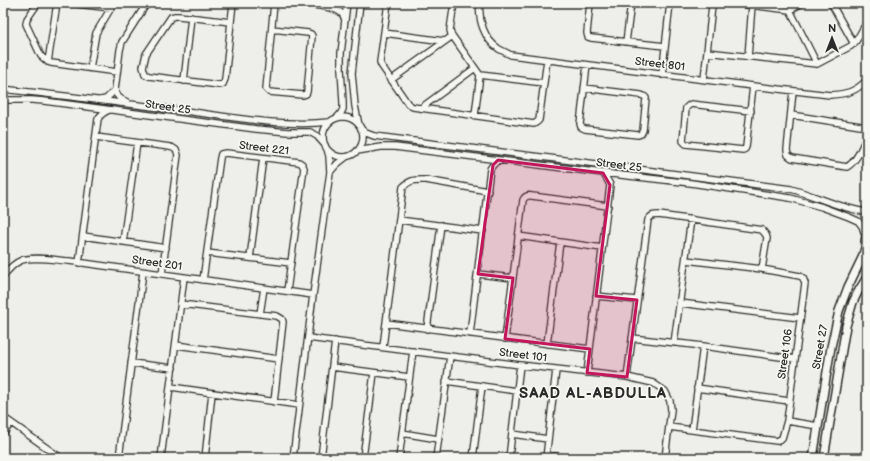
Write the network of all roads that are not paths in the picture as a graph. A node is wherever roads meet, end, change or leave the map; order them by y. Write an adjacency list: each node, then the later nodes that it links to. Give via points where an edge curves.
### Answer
1 (38, 3): 39 (street, via 26,24 41,56)
2 (57, 3): 39 (street)
3 (68, 3): 20 (street)
4 (233, 3): 26 (street)
5 (274, 3): 29 (street)
6 (293, 3): 21 (street)
7 (346, 3): 23 (street); 27 (street)
8 (360, 3): 71 (street, via 352,73)
9 (388, 3): 30 (street)
10 (454, 3): 31 (street, via 450,30)
11 (478, 3): 38 (street, Street 801, via 484,30 499,49 511,55)
12 (590, 3): 33 (street, via 587,35 591,38)
13 (630, 3): 33 (street)
14 (670, 3): 35 (street)
15 (713, 3): 36 (street)
16 (734, 3): 22 (street)
17 (802, 3): 24 (street)
18 (831, 3): 34 (street)
19 (145, 4): 44 (street, via 122,42)
20 (113, 5): 42 (street, via 96,33)
21 (319, 5): 23 (street)
22 (752, 5): 24 (street); 37 (street)
23 (331, 8): 27 (street, via 339,10)
24 (790, 10): 40 (street)
25 (191, 17): 26 (street); 50 (street); 50 (street, via 171,17 146,54 143,67 145,74 149,76)
26 (231, 22): 50 (street, via 224,83 220,85)
27 (345, 22): 67 (street, via 341,53 343,109)
28 (867, 22): 34 (street)
29 (272, 29): 29 (street, via 266,90 306,94 312,36 308,33)
30 (384, 33): 32 (street); 47 (street, via 380,62)
31 (452, 37): 32 (street); 43 (street)
32 (444, 41): 47 (street)
33 (626, 42): 35 (street)
34 (854, 44): 40 (street)
35 (665, 46): 46 (street)
36 (707, 52): 37 (street); 48 (street)
37 (748, 57): 40 (street)
38 (547, 60): 41 (street, Street 801); 51 (street)
39 (48, 62): 42 (street)
40 (817, 64)
41 (586, 65): 46 (street, Street 801); 53 (street)
42 (90, 68): 44 (street)
43 (475, 68): 45 (street); 61 (street)
44 (117, 72): 55 (street)
45 (480, 75): 51 (street); 64 (street)
46 (662, 75): 48 (street, Street 801)
47 (391, 80): 61 (street, via 408,104)
48 (704, 80): 52 (street, Street 801)
49 (867, 80): 56 (street, Street 801, via 851,92 842,95)
50 (184, 81)
51 (544, 83): 64 (street, via 539,120 534,124)
52 (753, 86): 56 (street, Street 801); 63 (street)
53 (584, 88): 53 (street, via 581,128 641,134 646,98 644,96)
54 (3, 89): 58 (street, Street 25)
55 (115, 90): 58 (street, via 106,99); 59 (street, via 116,96)
56 (793, 91): 65 (street)
57 (3, 100): 60 (street, Street 25, via 44,101)
58 (96, 100): 59 (street, Street 25)
59 (133, 104): 62 (street, via 134,110); 66 (street, Street 25)
60 (89, 107): 62 (street, Street 25); 68 (street)
61 (421, 108): 64 (street)
62 (110, 110): 68 (street); 69 (street, Street 25)
63 (751, 111): 63 (street, via 746,147 743,150 686,144 683,141 686,108 691,104)
64 (475, 115)
65 (791, 115): 72 (street); 73 (street, via 787,150 792,158 847,167 855,160)
66 (242, 118): 69 (street, via 237,120 200,116); 70 (street, Street 25, via 316,124)
67 (336, 118): 70 (street); 71 (street, via 345,117 353,120)
68 (98, 119): 74 (street)
69 (198, 121): 76 (street, Street 25, via 256,129 310,132)
70 (329, 122): 76 (street, via 323,137)
71 (360, 127): 77 (street, via 362,141); 84 (street, Street 25, via 374,136)
72 (867, 127)
73 (867, 136)
74 (96, 137): 75 (street); 96 (street)
75 (137, 143): 99 (street); 101 (street, via 173,148 177,151)
76 (326, 147): 78 (street, via 336,156); 83 (street, via 330,156)
77 (357, 151): 78 (street); 80 (street, Street 25, via 395,147)
78 (348, 156): 83 (street)
79 (263, 158): 103 (street, Street 221, via 226,153 220,156); 104 (street); 107 (street, Street 221, via 299,162 303,166)
80 (482, 158): 81 (street, Street 25); 82 (street)
81 (498, 160): 82 (street); 85 (street, Street 25)
82 (490, 169): 89 (street)
83 (330, 172): 119 (street)
84 (660, 172): 87 (street); 91 (street, Street 25, via 791,190)
85 (603, 173): 86 (street, Street 25); 88 (street)
86 (621, 175): 87 (street, Street 25); 88 (street)
87 (658, 180): 98 (street, Street 25, via 776,195 808,202 858,221)
88 (610, 185): 90 (street)
89 (488, 191): 93 (street, via 426,180 409,182 403,186); 95 (street)
90 (608, 206): 97 (street, via 527,196 523,200); 102 (street)
91 (867, 212)
92 (691, 219): 105 (street); 108 (street, via 765,232 767,238); 121 (street, via 659,214 648,220)
93 (399, 220): 94 (street); 126 (street)
94 (441, 225): 95 (street); 127 (street)
95 (483, 231): 111 (street)
96 (83, 236): 99 (street); 106 (street)
97 (518, 236): 100 (street); 115 (street)
98 (866, 241): 164 (main road, Street 27, via 862,258 838,311)
99 (123, 242): 101 (street)
100 (560, 242): 102 (street); 135 (street)
101 (166, 248): 110 (street)
102 (602, 248): 120 (street)
103 (207, 253): 104 (street); 116 (street, Street 221)
104 (250, 258): 107 (street)
105 (686, 260): 108 (street, Street 106); 122 (street)
106 (79, 263): 109 (street, Street 201); 112 (street, Street 201, via 21,260)
107 (291, 263): 118 (street, Street 221)
108 (762, 269): 125 (street, Street 106, via 803,278 805,283)
109 (143, 272): 110 (street, Street 201); 143 (street)
110 (162, 274): 113 (street, Street 201)
111 (478, 274): 115 (street); 128 (street)
112 (3, 277)
113 (184, 277): 116 (street, Street 201); 123 (street)
114 (867, 277): 187 (main road, Street 27, via 853,302 846,326)
115 (513, 278): 131 (street)
116 (203, 280): 117 (street, Street 201)
117 (264, 288): 118 (street, Street 201); 124 (street)
118 (287, 291): 119 (street, Street 201)
119 (313, 295): 129 (street)
120 (596, 296): 121 (street); 138 (street)
121 (637, 300): 130 (street)
122 (680, 303): 125 (street); 133 (street)
123 (181, 304): 124 (street); 134 (street)
124 (260, 314): 141 (street, via 282,319)
125 (800, 318): 142 (street, Street 106)
126 (386, 323): 127 (street); 137 (street)
127 (427, 329): 128 (street)
128 (470, 334): 131 (street)
129 (308, 338): 132 (street, Street 101); 160 (street)
130 (632, 338): 133 (street); 151 (street)
131 (505, 339): 135 (street)
132 (335, 342): 137 (street, Street 101); 145 (street)
133 (674, 343): 136 (street)
134 (176, 344): 141 (street); 146 (street)
135 (547, 344): 138 (street)
136 (703, 346): 142 (street); 155 (street)
137 (383, 347): 139 (street, Street 101)
138 (590, 349): 149 (street)
139 (413, 351): 140 (street, Street 101); 150 (street)
140 (450, 356): 144 (street, Street 101); 152 (street)
141 (279, 359): 159 (street)
142 (795, 359): 158 (street, Street 106)
143 (131, 363): 146 (street); 174 (street)
144 (520, 365): 147 (street, Street 101); 156 (street)
145 (332, 367): 148 (street); 178 (street)
146 (173, 368): 154 (street)
147 (556, 370): 149 (street, Street 101); 171 (street)
148 (374, 373): 150 (street); 179 (street)
149 (587, 373): 151 (street, Street 101)
150 (409, 376): 167 (street)
151 (627, 377): 165 (street, Street 101, via 653,383 665,391 670,398 671,406)
152 (446, 381): 153 (street); 170 (street)
153 (482, 386): 156 (street); 182 (street)
154 (171, 387): 157 (street); 175 (street)
155 (697, 388): 158 (street); 166 (street)
156 (517, 391): 169 (street)
157 (212, 393): 159 (street); 176 (street)
158 (789, 401): 162 (street, Street 106)
159 (274, 402): 160 (street)
160 (299, 406): 177 (street)
161 (3, 417): 163 (street)
162 (787, 421): 164 (street); 166 (street, Street 106, via 782,438 777,441)
163 (11, 423): 168 (street); 173 (street)
164 (818, 426): 186 (main road, Street 27)
165 (669, 427): 166 (street, Street 106); 185 (street, Street 101)
166 (692, 430)
167 (402, 433): 170 (street); 180 (street)
168 (3, 434)
169 (512, 434): 171 (street); 183 (street)
170 (438, 438): 181 (street)
171 (548, 439): 172 (street)
172 (546, 456): 184 (street)
173 (61, 458)
174 (119, 458)
175 (162, 458)
176 (204, 458)
177 (293, 458)
178 (320, 458)
179 (363, 458)
180 (399, 458)
181 (436, 458)
182 (473, 458)
183 (509, 458)
184 (571, 458)
185 (665, 458)
186 (813, 458)
187 (824, 458)

